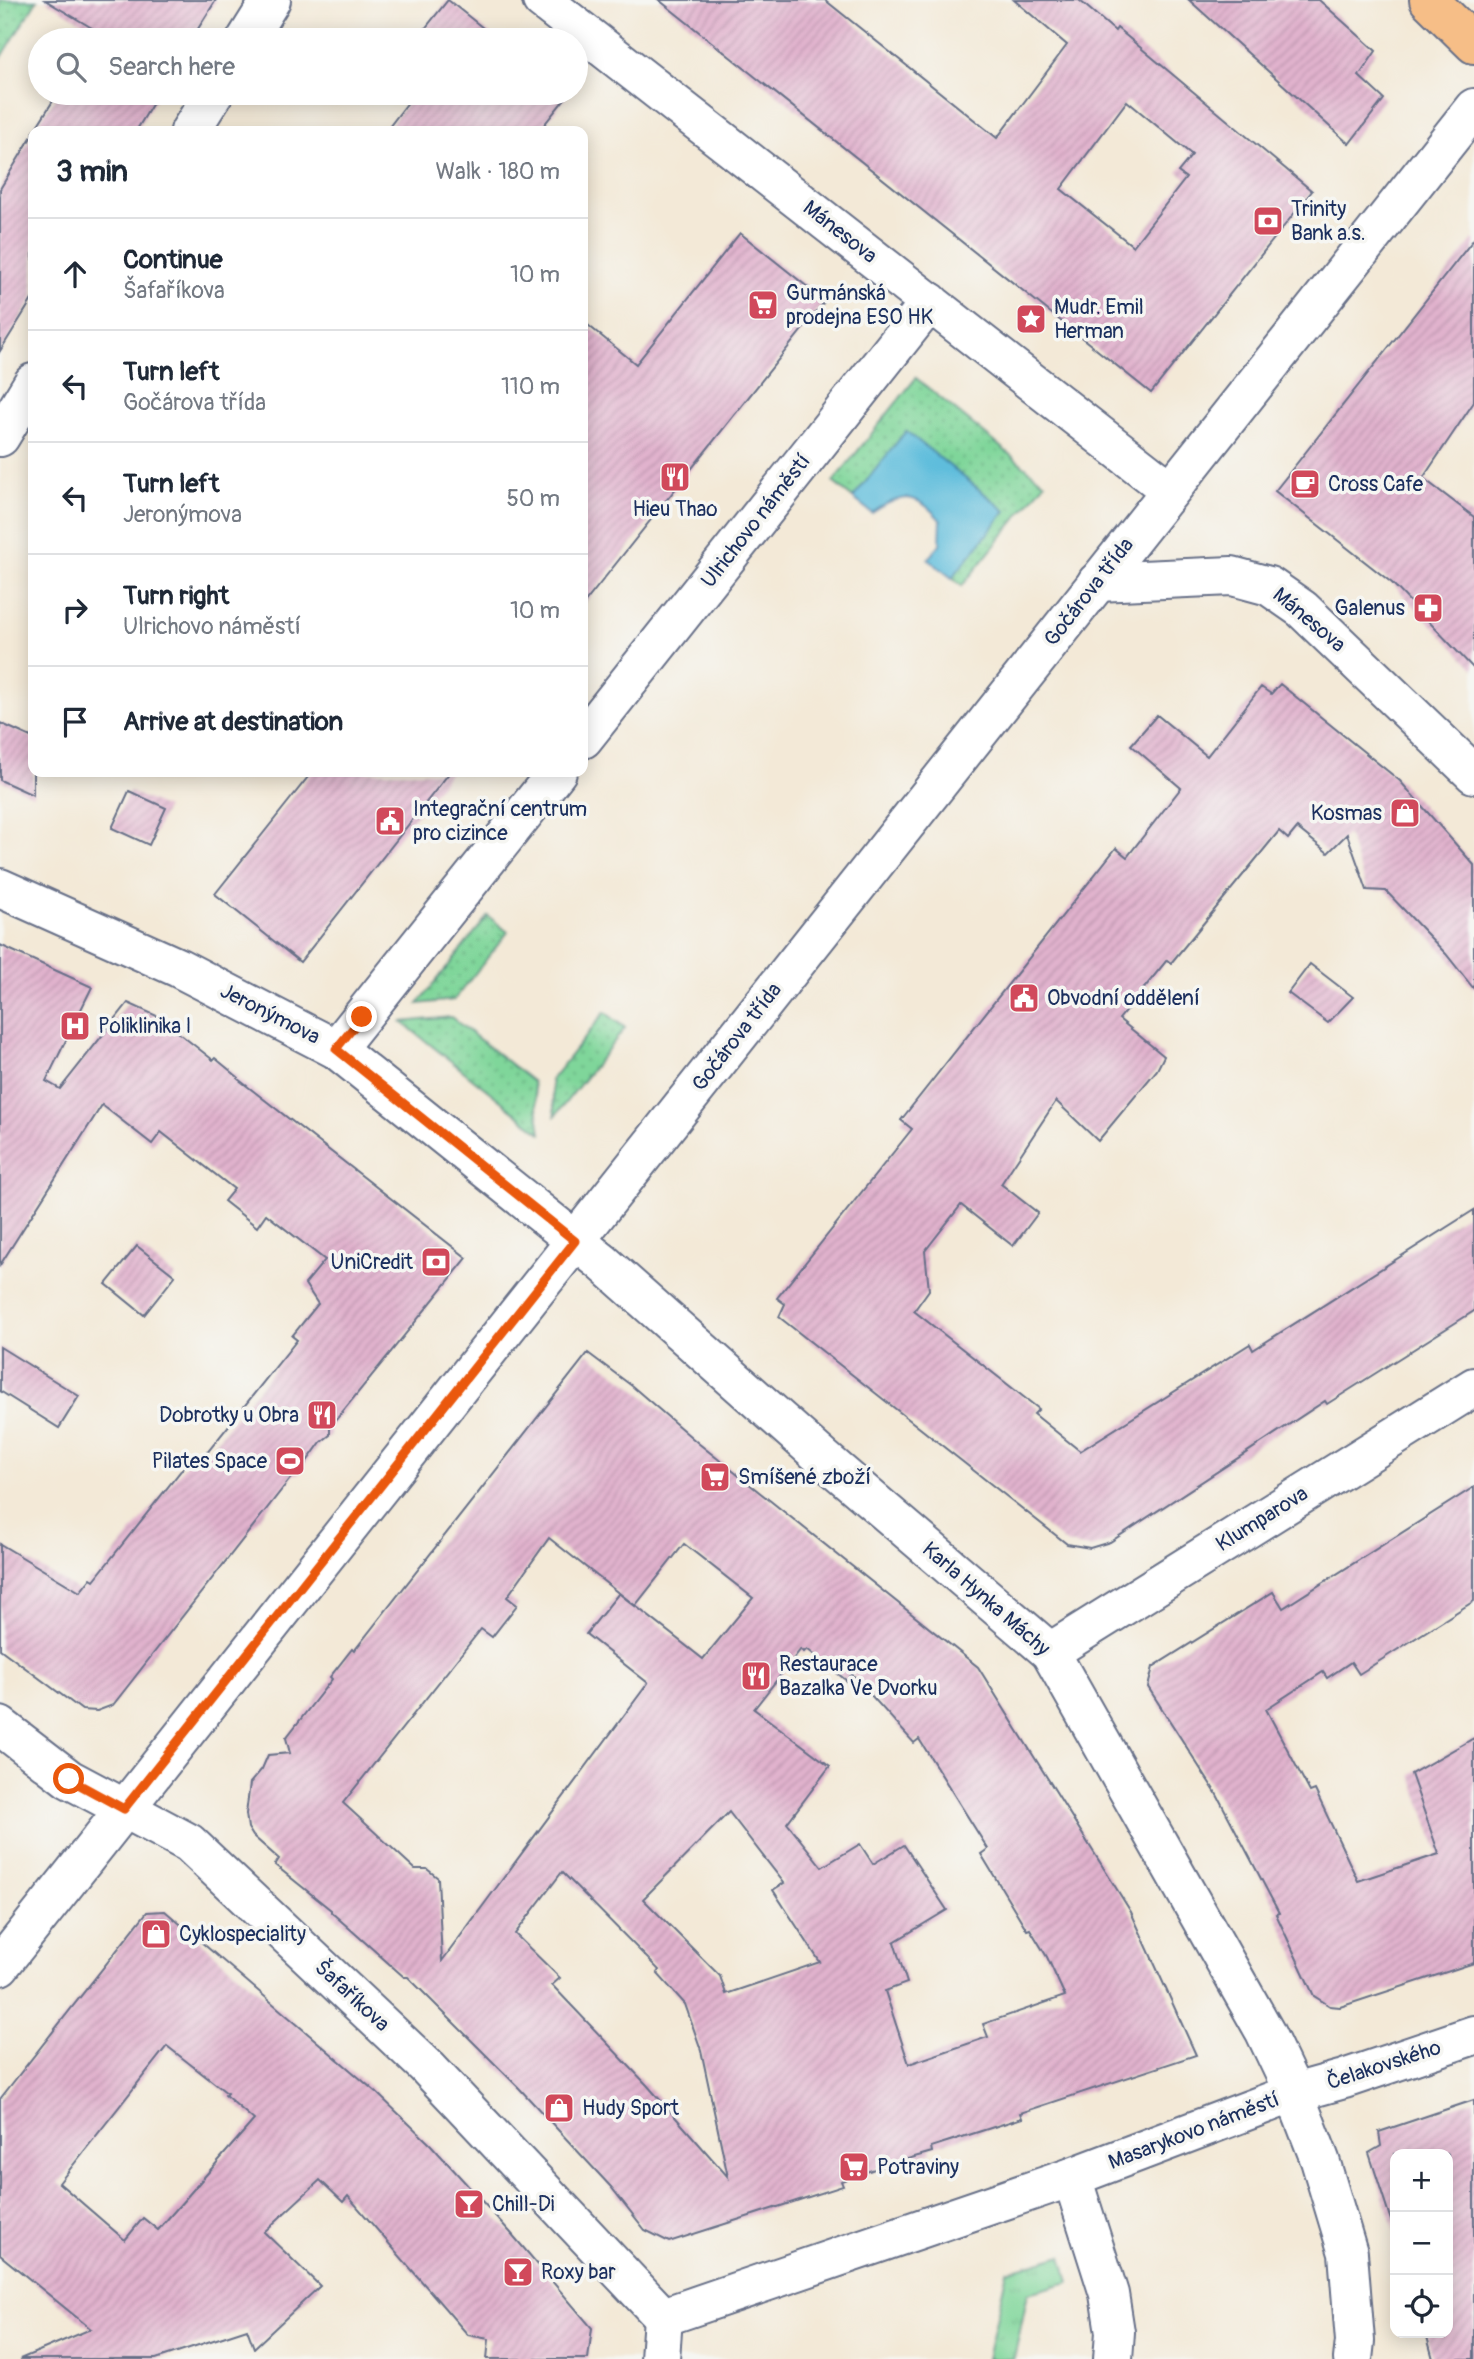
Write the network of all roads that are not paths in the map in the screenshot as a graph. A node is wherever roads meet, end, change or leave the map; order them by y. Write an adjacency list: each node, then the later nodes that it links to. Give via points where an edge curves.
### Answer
1 (271, 0): 4 (street)
2 (542, 0): 5 (street, Mánesova)
3 (1429, 0): 7 (main road)
4 (254, 28)
5 (578, 28)
6 (588, 36): 11 (street, Mánesova)
7 (1474, 44)
8 (206, 105): 10 (street)
9 (1474, 108): 14 (street, Gočárova třída)
10 (193, 126)
11 (930, 302): 14 (street, Mánesova); 16 (street, Ulrichovo náměstí)
12 (28, 391): 13 (street)
13 (0, 436)
14 (1170, 490): 15 (street, Gočárova třída)
15 (1097, 582): 17 (street, Mánesova, via 1232,576 1269,586 1302,610); 21 (street, Gočárova třída)
16 (588, 733)
17 (1474, 774)
18 (553, 777): 20 (street)
19 (0, 888): 20 (street, Jeronýmova, via 179,968)
20 (336, 1049): 21 (street, Jeronýmova)
21 (575, 1241): 23 (street, Karla Hynka Máchy); 25 (street, Gočárova třída)
22 (1474, 1387): 23 (street, Klumparova)
23 (1050, 1652): 28 (street, Karla Hynka Máchy, via 1265,2032)
24 (0, 1726): 25 (street, Šafaříkova, via 69,1779)
25 (124, 1809): 26 (street, Gočárova třída); 30 (street, Šafaříkova, via 189,1843 426,2066)
26 (0, 1966)
27 (1474, 2035): 28 (street, Čelakovského)
28 (1294, 2093): 29 (street, Masarykovo náměstí); 33 (street, Masarykovo náměstí, via 1348,2253)
29 (1072, 2176): 30 (street, Masarykovo náměstí); 32 (street, via 1109,2294 1115,2332)
30 (663, 2316): 31 (street)
31 (660, 2359)
32 (1113, 2359)
33 (1353, 2359)

